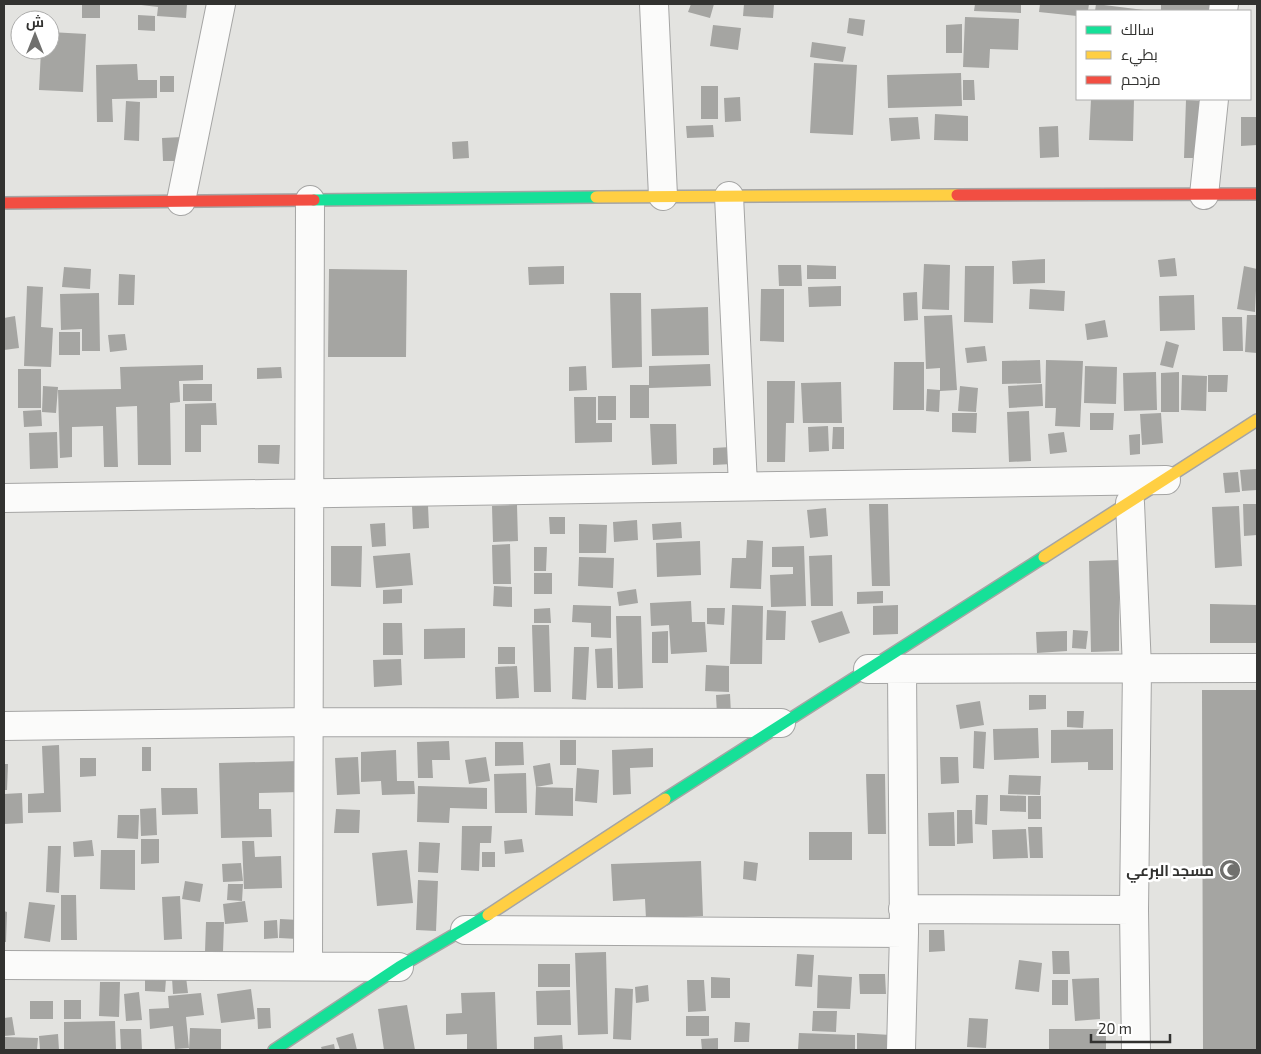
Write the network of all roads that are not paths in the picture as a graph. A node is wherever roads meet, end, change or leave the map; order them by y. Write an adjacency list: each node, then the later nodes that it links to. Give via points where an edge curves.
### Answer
1 (221, 4): 9 (street)
2 (654, 4): 6 (street)
3 (1214, 100): 5 (street)
4 (1257, 194): 5 (street)
5 (1204, 195): 7 (street)
6 (663, 196): 7 (street); 8 (street)
7 (729, 196): 13 (street)
8 (310, 200): 9 (street); 14 (street)
9 (181, 201): 10 (street)
10 (4, 203)
11 (1257, 420): 12 (street)
12 (1166, 480): 13 (street); 16 (street)
13 (742, 485): 14 (street)
14 (310, 495): 15 (street); 21 (street)
15 (4, 498)
16 (1130, 503): 17 (street); 19 (street)
17 (1137, 668): 18 (street); 20 (street); 24 (street)
18 (1257, 668)
19 (868, 669): 20 (street); 22 (street)
20 (902, 670): 25 (street)
21 (310, 722): 22 (street); 23 (street); 28 (street)
22 (781, 723): 26 (street)
23 (4, 726)
24 (1134, 910): 25 (street); 32 (street)
25 (903, 921): 26 (street); 31 (street)
26 (466, 930): 29 (street)
27 (4, 965): 28 (street)
28 (308, 966): 29 (street)
29 (399, 967): 30 (street)
30 (274, 1050)
31 (901, 1050)
32 (1136, 1050)

